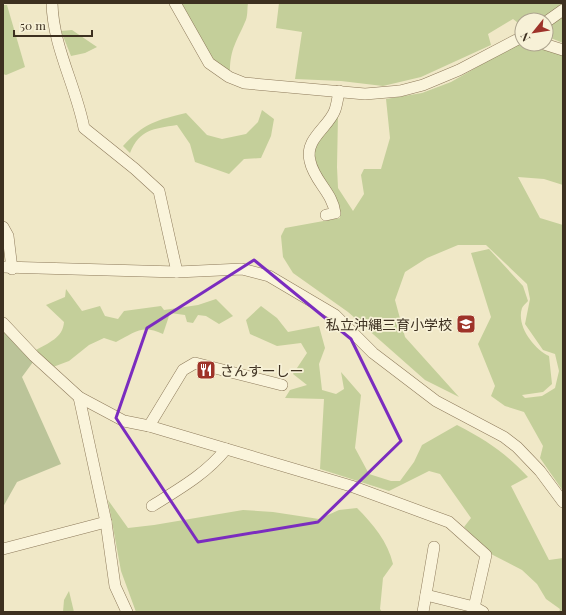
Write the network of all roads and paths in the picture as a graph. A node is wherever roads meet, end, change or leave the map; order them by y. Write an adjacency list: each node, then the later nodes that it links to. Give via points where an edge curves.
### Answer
1 (52, 3): 10 (street, via 55,36 80,106 84,128 159,191)
2 (175, 3): 6 (street, via 209,63 229,77 244,84)
3 (563, 10): 4 (street)
4 (554, 16)
5 (514, 41): 6 (street, via 459,70 423,85 400,91 365,94)
6 (339, 91): 7 (street, via 335,111 312,142 309,158 313,173 334,205 335,213)
7 (326, 215)
8 (3, 227): 9 (street, via 8,236)
9 (7, 268): 10 (street)
10 (177, 272): 16 (street, via 242,269 269,276 289,286 335,315 373,353 436,401 504,437 517,447 540,471)
11 (3, 324): 13 (street)
12 (282, 385): 14 (street, via 195,364 183,370)
13 (79, 397): 14 (street, via 124,420); 18 (street)
14 (149, 426): 15 (street)
15 (226, 449): 17 (street, via 216,462 200,475); 22 (street, via 351,486 449,522 486,555)
16 (563, 502)
17 (152, 506)
18 (106, 522): 20 (street); 23 (street, via 115,586)
19 (434, 547): 21 (street)
20 (3, 549)
21 (426, 596): 22 (street); 24 (street)
22 (477, 610)
23 (127, 612)
24 (423, 612)

